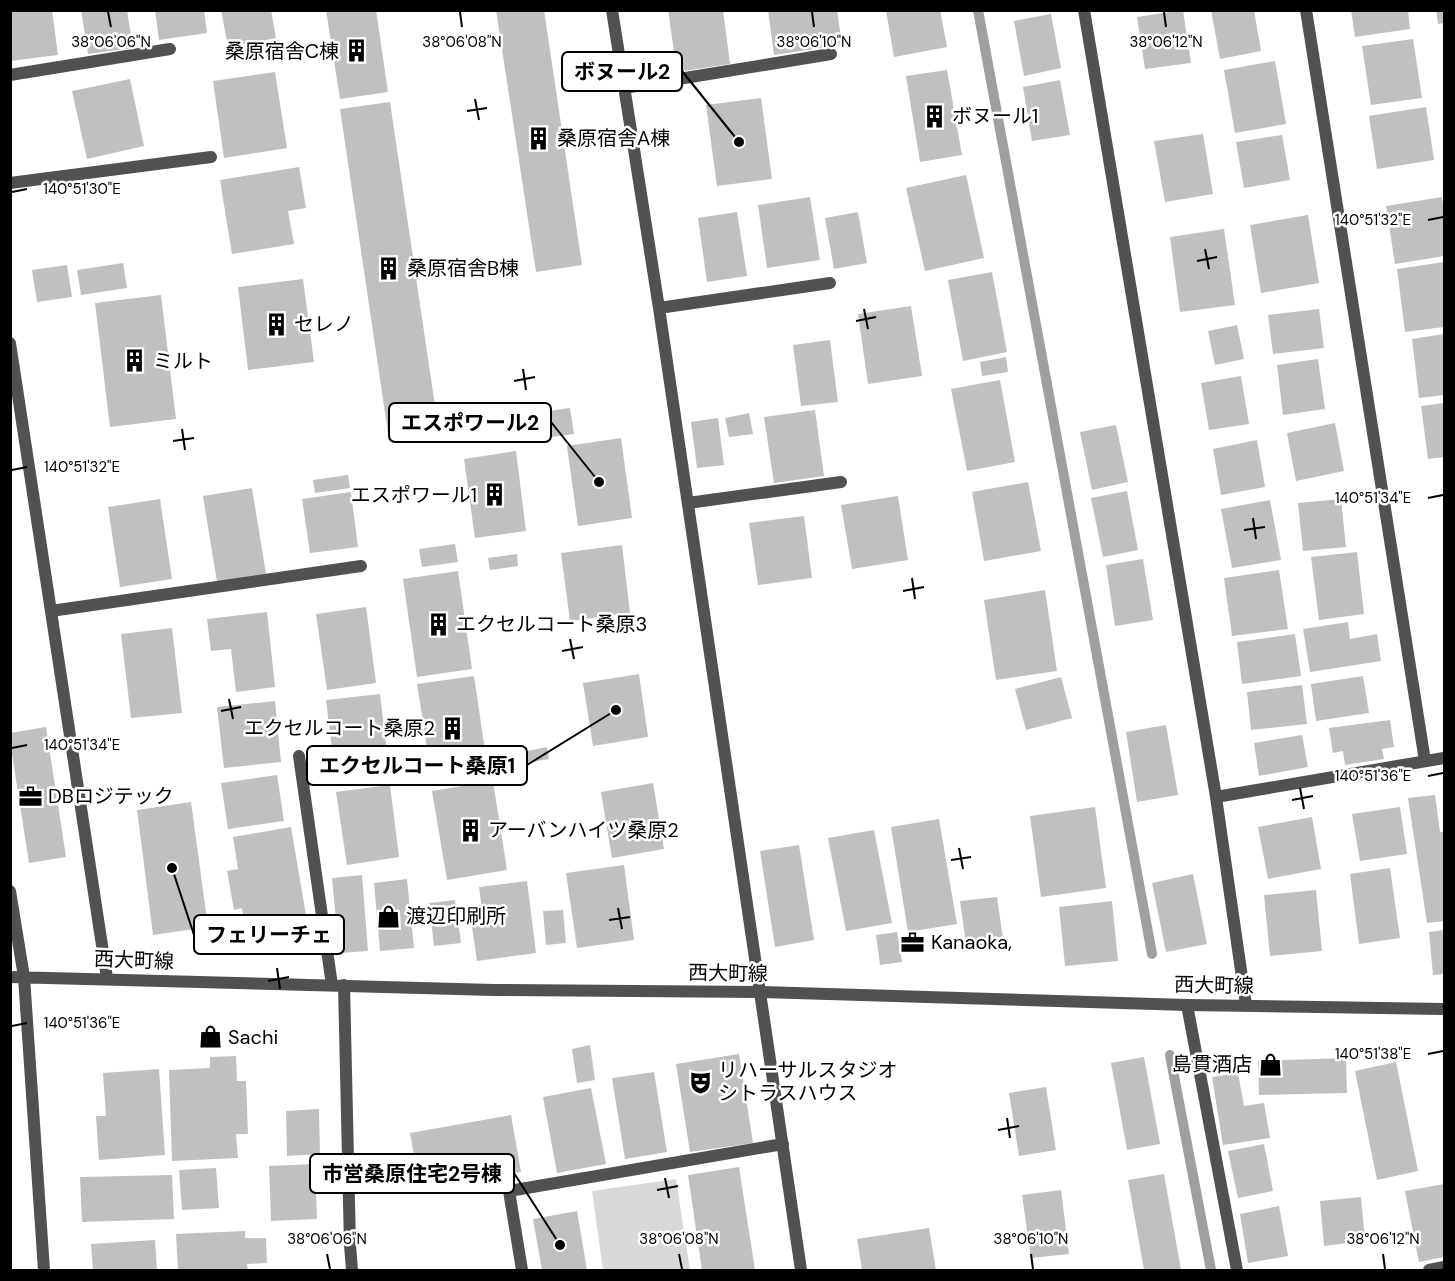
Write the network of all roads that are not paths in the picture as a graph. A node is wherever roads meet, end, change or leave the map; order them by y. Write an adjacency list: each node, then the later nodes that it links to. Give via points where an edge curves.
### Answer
1 (612, 10): 7 (street)
2 (1084, 10): 20 (street)
3 (1306, 10): 19 (street)
4 (170, 49): 6 (street)
5 (831, 54): 7 (street)
6 (10, 75)
7 (624, 88): 11 (street)
8 (211, 157): 9 (street)
9 (10, 183)
10 (831, 283): 11 (street)
11 (659, 308): 14 (street)
12 (10, 343): 16 (street)
13 (841, 482): 14 (street)
14 (688, 503): 26 (street)
15 (361, 566): 16 (street)
16 (51, 611): 24 (street)
17 (299, 756): 25 (street)
18 (1444, 758): 19 (street)
19 (1425, 761): 20 (street)
20 (1216, 797): 28 (street)
21 (10, 891): 23 (street)
22 (10, 977): 23 (street, 西大町線)
23 (24, 977): 24 (street, 西大町線); 32 (street)
24 (107, 978): 25 (street, 西大町線)
25 (338, 985): 26 (street, 西大町線); 33 (street)
26 (760, 992): 27 (street, 西大町線); 30 (street)
27 (1187, 1005): 28 (street, 西大町線); 36 (street)
28 (1246, 1005): 29 (street, 西大町線)
29 (1444, 1009)
30 (783, 1144): 34 (street, via 509,1191); 35 (street)
31 (1444, 1268): 37 (street)
32 (44, 1270)
33 (352, 1270)
34 (522, 1270)
35 (801, 1270)
36 (1237, 1270)
37 (1429, 1270)

